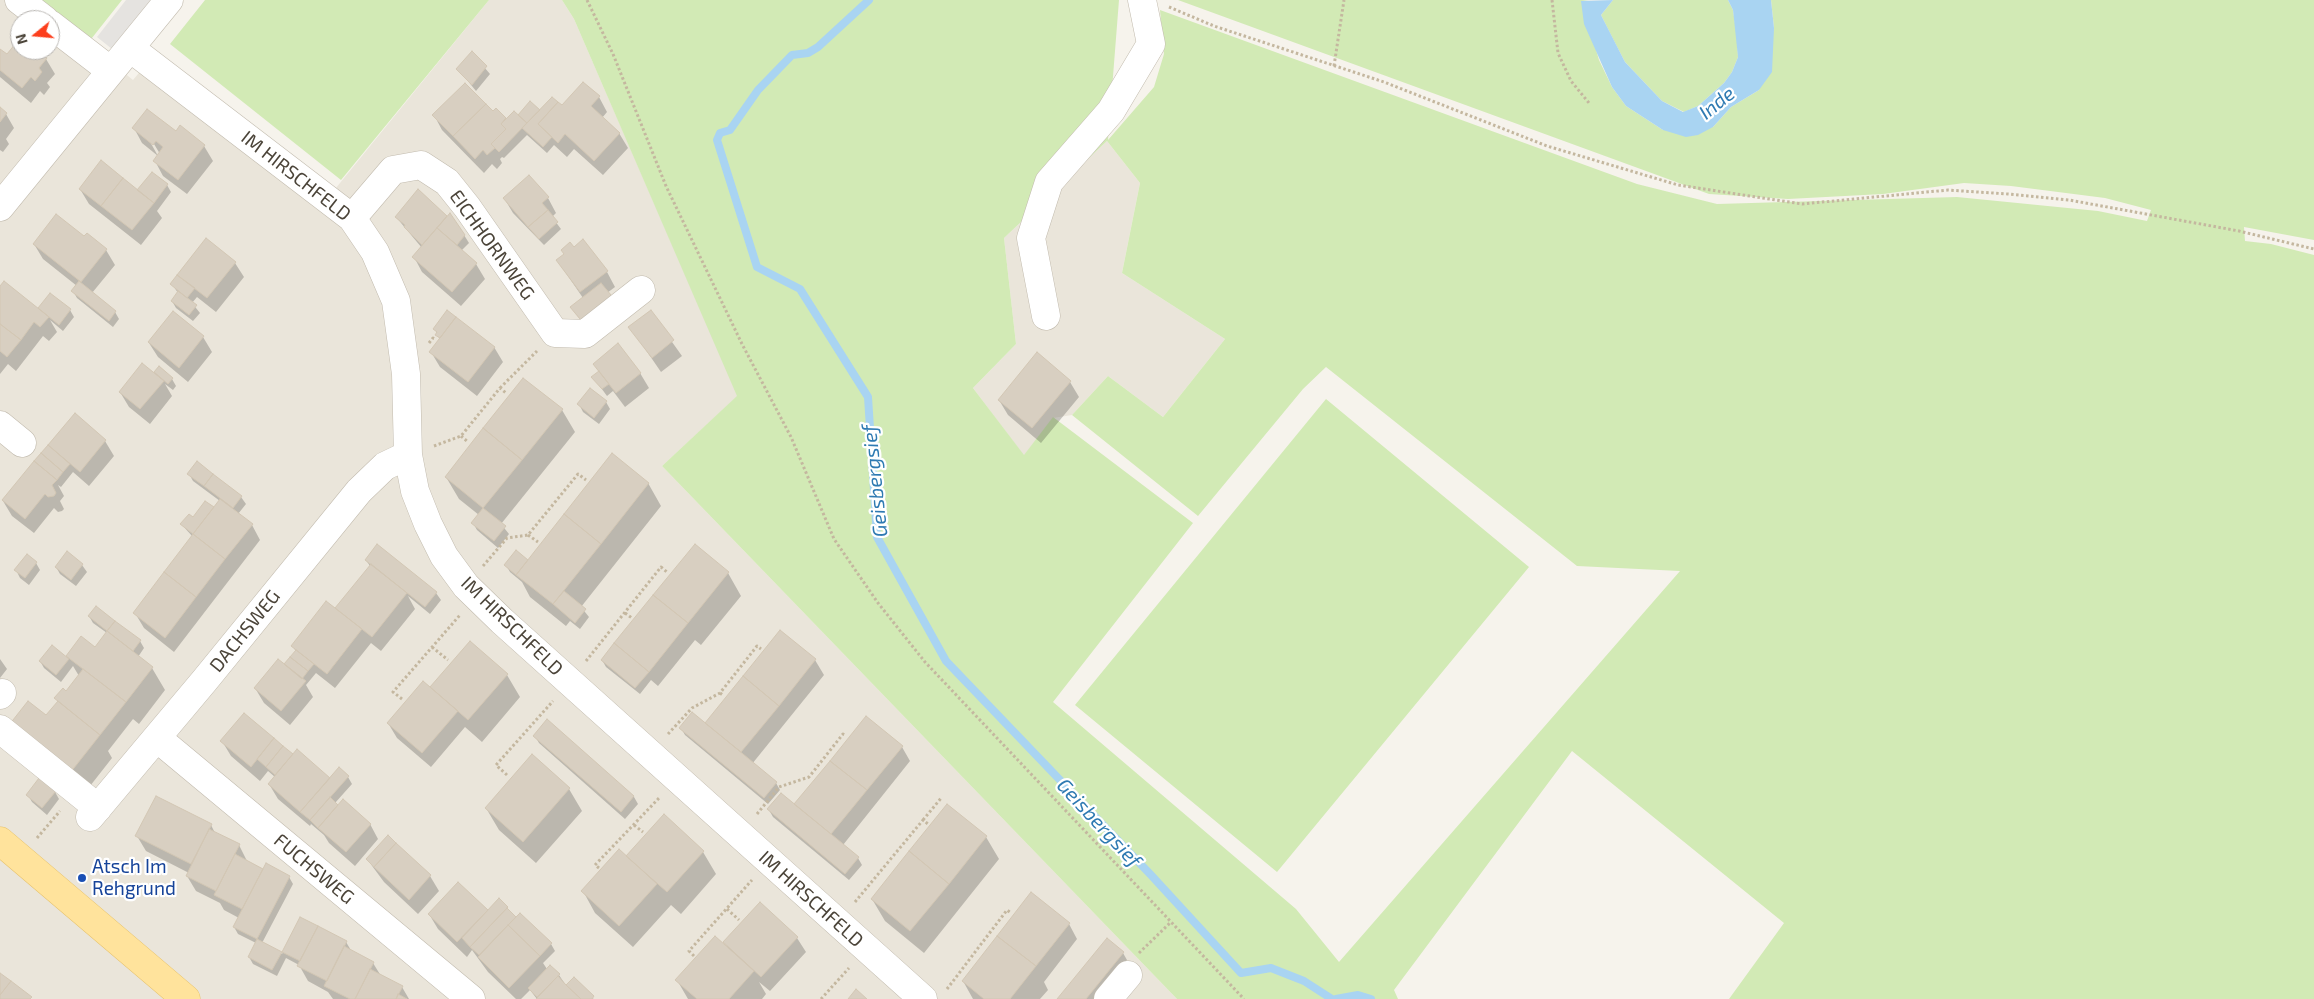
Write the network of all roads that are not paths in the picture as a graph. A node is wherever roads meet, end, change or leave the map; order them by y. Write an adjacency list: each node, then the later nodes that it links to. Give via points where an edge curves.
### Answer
1 (19, 0): 4 (street)
2 (169, 0): 6 (street)
3 (1152, 2): 11 (street, via 1151,44 1111,111 1049,182 1030,238)
4 (32, 10)
5 (60, 32): 7 (street)
6 (130, 48): 7 (street); 9 (street, IM HIRSCHFELD)
7 (111, 71): 8 (street)
8 (0, 207)
9 (352, 218): 10 (street, EICHHORNWEG, via 393,170 421,165 447,182 467,207 555,333 585,334); 14 (street, IM HIRSCHFELD, via 375,252 396,301 406,374)
10 (641, 290)
11 (1046, 316)
12 (0, 425): 13 (street)
13 (22, 443)
14 (408, 455): 16 (street, DACHSWEG, via 385,466 359,491); 19 (street, IM HIRSCHFELD, via 415,491 428,524 444,556 472,591 838,923 868,949)
15 (0, 729): 16 (street, DACHSWEG, via 94,812)
16 (157, 738): 21 (street, FUCHSWEG)
17 (10, 849): 20 (main road)
18 (1128, 976): 22 (street)
19 (934, 995)
20 (186, 999)
21 (471, 999)
22 (1108, 999)

